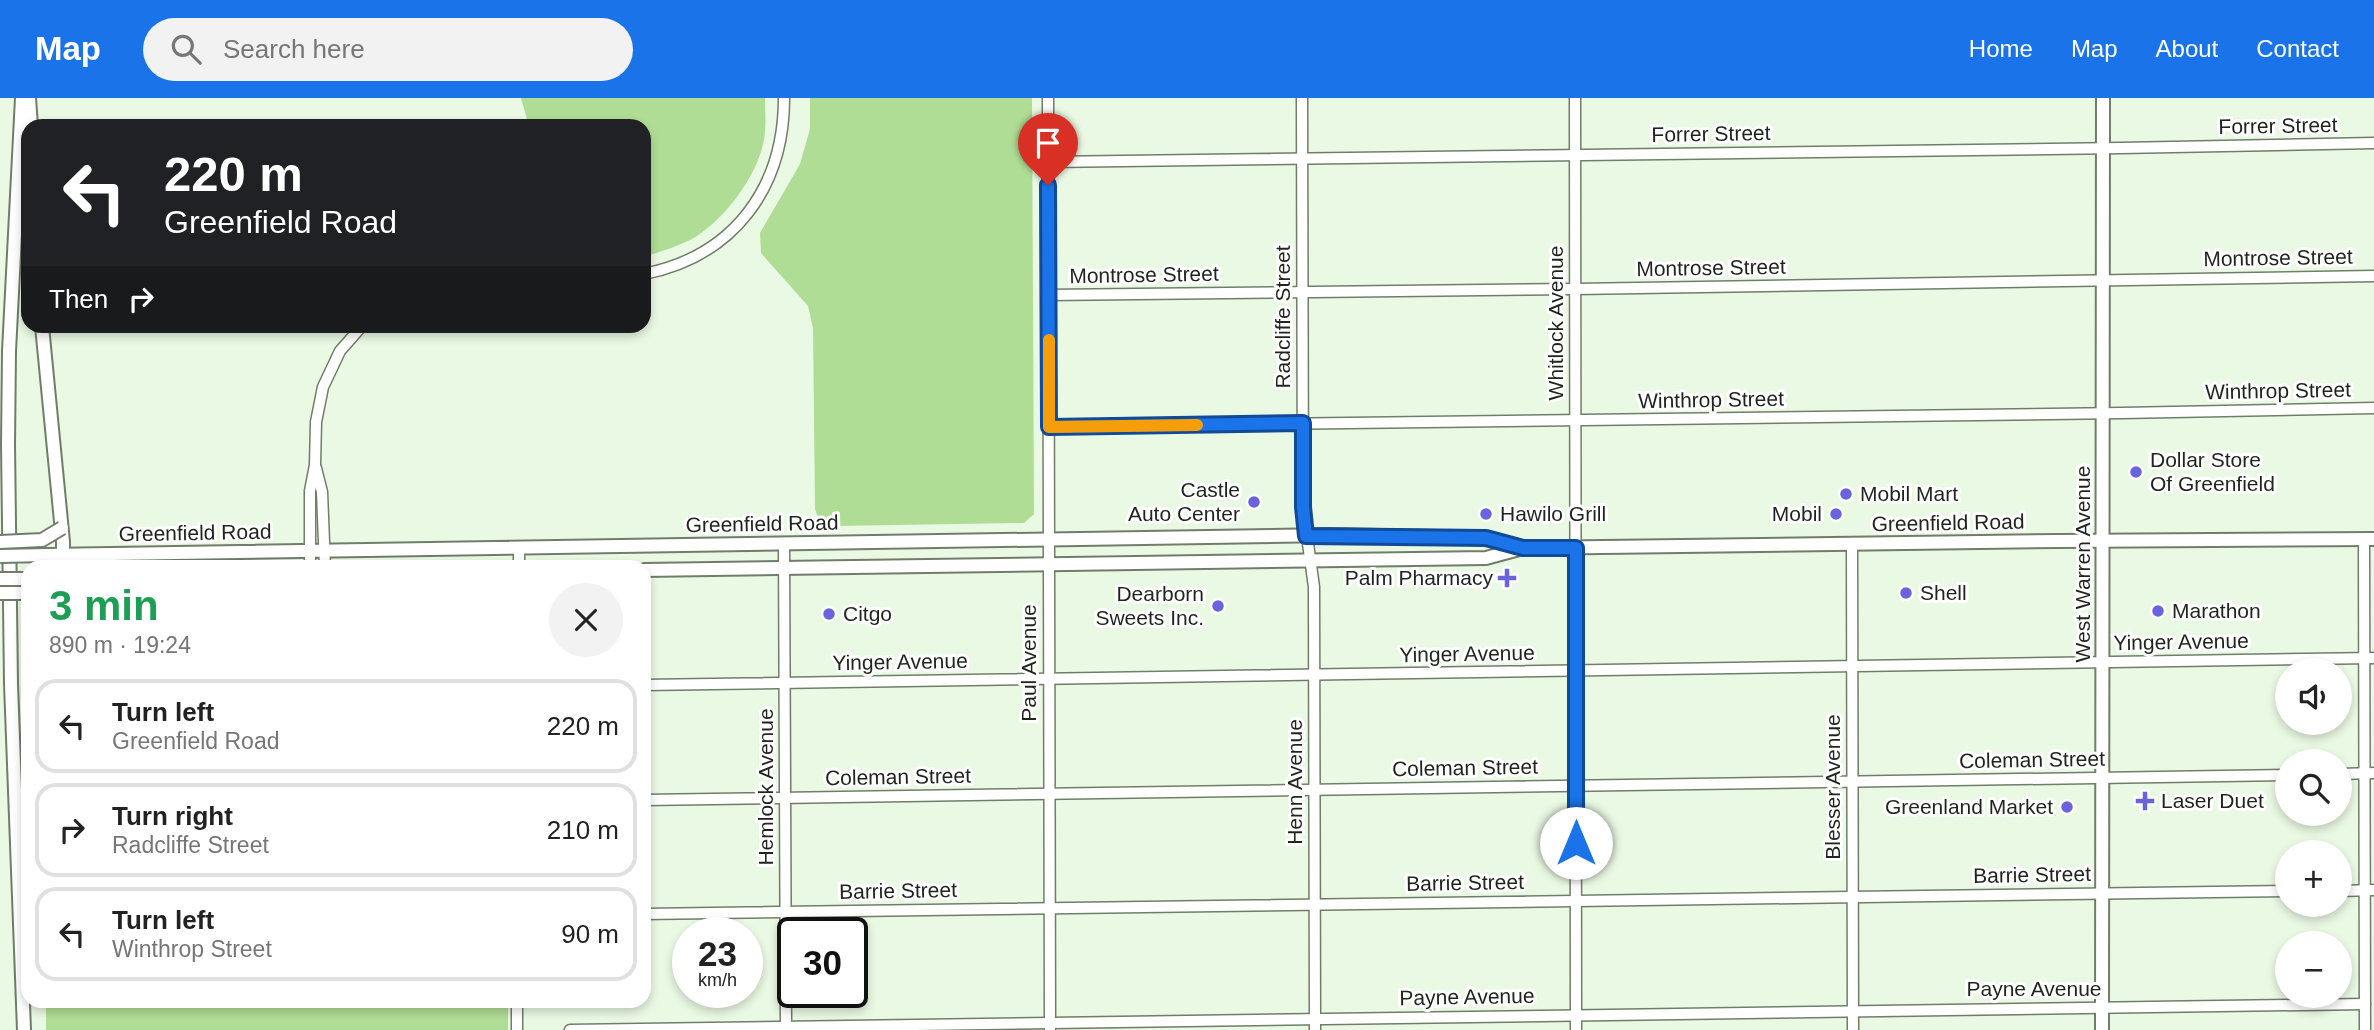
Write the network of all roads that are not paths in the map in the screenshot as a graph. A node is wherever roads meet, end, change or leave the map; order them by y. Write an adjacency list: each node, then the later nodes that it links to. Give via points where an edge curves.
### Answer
1 (22, 98): 84 (main road, via 8,444 11,684)
2 (29, 98): 8 (main road)
3 (784, 98): 14 (street, via 781,145 772,176 752,209 725,237 693,259)
4 (1048, 98): 13 (street, Paul Avenue)
5 (1303, 98): 12 (street, Radcliffe Street)
6 (1575, 98): 11 (street, Whitlock Avenue)
7 (2103, 98): 10 (main road, West Warren Avenue)
8 (30, 119)
9 (2374, 143): 10 (street, Forrer Street)
10 (2103, 148): 11 (street, Forrer Street); 16 (main road, West Warren Avenue)
11 (1575, 155): 12 (street, Forrer Street); 17 (street, Whitlock Avenue)
12 (1303, 159): 13 (street, Forrer Street); 18 (street, Radcliffe Street)
13 (1048, 162): 19 (street, Paul Avenue)
14 (651, 273)
15 (2374, 276): 16 (street, Montrose Street)
16 (2103, 281): 17 (street, Montrose Street); 23 (main road, West Warren Avenue)
17 (1575, 289): 18 (street, Montrose Street); 24 (street, Whitlock Avenue)
18 (1303, 292): 19 (street, Montrose Street); 25 (street, Radcliffe Street)
19 (1048, 296): 26 (street, Paul Avenue)
20 (43, 333): 28 (main road)
21 (356, 333): 27 (street, via 340,351 323,387)
22 (2374, 408): 23 (street, Winthrop Street)
23 (2103, 413): 24 (street, Winthrop Street); 33 (main road, West Warren Avenue)
24 (1575, 421): 25 (street, Winthrop Street); 39 (street, Whitlock Avenue)
25 (1303, 423): 26 (street, Winthrop Street); 29 (street, Radcliffe Street)
26 (1049, 427): 32 (street, Paul Avenue)
27 (315, 465): 40 (street); 41 (street, via 322,492)
28 (62, 528): 34 (main road, bridge, via 38,541); 44 (main road)
29 (1306, 536): 30 (main road, Greenfield Road); 38 (main road, Greenfield Road, via 1486,538); 49 (street, Henn Avenue)
30 (1204, 537): 32 (main road, Greenfield Road); 50 (main road)
31 (2369, 539): 33 (main road, Greenfield Road); 58 (street)
32 (1049, 540): 35 (main road, Greenfield Road); 51 (street, Paul Avenue)
33 (2103, 541): 36 (main road, Greenfield Road); 59 (main road, West Warren Avenue)
34 (0, 542)
35 (784, 543): 37 (main road, Greenfield Road); 52 (street, Hemlock Avenue)
36 (1852, 544): 39 (main road, Greenfield Road); 60 (street, Blesser Avenue)
37 (519, 547): 41 (main road, Greenfield Road); 48 (street)
38 (1523, 548): 39 (main road, Greenfield Road); 49 (main road, Greenfield Road, via 1486,558)
39 (1576, 548): 61 (street, Whitlock Avenue)
40 (310, 551): 41 (main road, Greenfield Road); 45 (main road, Greenfield Road); 46 (street)
41 (325, 551): 47 (street)
42 (0, 556): 43 (main road, Greenfield Road, bridge)
43 (50, 560)
44 (63, 560)
45 (88, 560)
46 (310, 560)
47 (326, 560)
48 (519, 560)
49 (1311, 560): 50 (main road, Greenfield Road); 62 (street, Henn Avenue)
50 (1204, 562): 51 (main road, Greenfield Road)
51 (1048, 564): 52 (main road, Greenfield Road); 63 (street, Paul Avenue)
52 (784, 568): 53 (main road, Greenfield Road); 64 (street, Hemlock Avenue)
53 (651, 570)
54 (0, 579): 55 (main road, bridge)
55 (21, 579)
56 (0, 593): 57 (main road, bridge)
57 (21, 593)
58 (2369, 658): 59 (street, Yinger Avenue); 66 (street)
59 (2103, 663): 60 (street, Yinger Avenue); 68 (main road, West Warren Avenue)
60 (1852, 667): 61 (street, Yinger Avenue); 69 (street, Blesser Avenue)
61 (1575, 671): 62 (street, Yinger Avenue); 70 (street, Whitlock Avenue)
62 (1314, 675): 63 (street, Yinger Avenue); 71 (street, Henn Avenue)
63 (1049, 680): 64 (street, Yinger Avenue); 72 (street, Paul Avenue)
64 (785, 683): 65 (street, Yinger Avenue); 73 (street, Hemlock Avenue)
65 (651, 685)
66 (2369, 773): 76 (street)
67 (2275, 775): 68 (street, Coleman Street)
68 (2103, 778): 69 (street, Coleman Street); 77 (main road, West Warren Avenue)
69 (1853, 781): 70 (street, Coleman Street); 78 (street, Blesser Avenue)
70 (1576, 785): 71 (street, Coleman Street); 79 (street, Whitlock Avenue)
71 (1314, 791): 72 (street, Coleman Street); 80 (street, Henn Avenue)
72 (1049, 794): 73 (street, Coleman Street); 81 (street, Paul Avenue)
73 (785, 797): 74 (street, Coleman Street); 82 (street, Hemlock Avenue)
74 (651, 800)
75 (2275, 891): 77 (street, Barrie Street)
76 (2369, 891): 85 (street)
77 (2103, 893): 78 (street, Barrie Street); 86 (main road, West Warren Avenue)
78 (1853, 897): 79 (street, Barrie Street); 89 (street, Blesser Avenue)
79 (1576, 901): 80 (street, Barrie Street); 90 (street, Whitlock Avenue)
80 (1314, 905): 81 (street, Barrie Street); 91 (street, Henn Avenue)
81 (1049, 908): 82 (street, Barrie Street); 92 (street, Paul Avenue)
82 (785, 912): 83 (street, Barrie Street); 93 (street, Hemlock Avenue)
83 (651, 914)
84 (21, 918)
85 (2365, 1004): 86 (street, Payne Avenue); 100 (street)
86 (2102, 1007): 89 (street, Payne Avenue); 99 (main road, West Warren Avenue)
87 (24, 1008): 94 (main road)
88 (517, 1008): 95 (street)
89 (1853, 1010): 90 (street, Payne Avenue); 98 (street, Blesser Avenue)
90 (1577, 1015): 91 (street, Payne Avenue); 97 (street, Whitlock Avenue)
91 (1315, 1024): 92 (street, Payne Avenue)
92 (1050, 1026): 93 (street, Payne Avenue)
93 (786, 1028): 96 (street, Payne Avenue)
94 (24, 1030)
95 (517, 1030)
96 (570, 1030)
97 (1576, 1030)
98 (1853, 1030)
99 (2102, 1030)
100 (2365, 1030)

